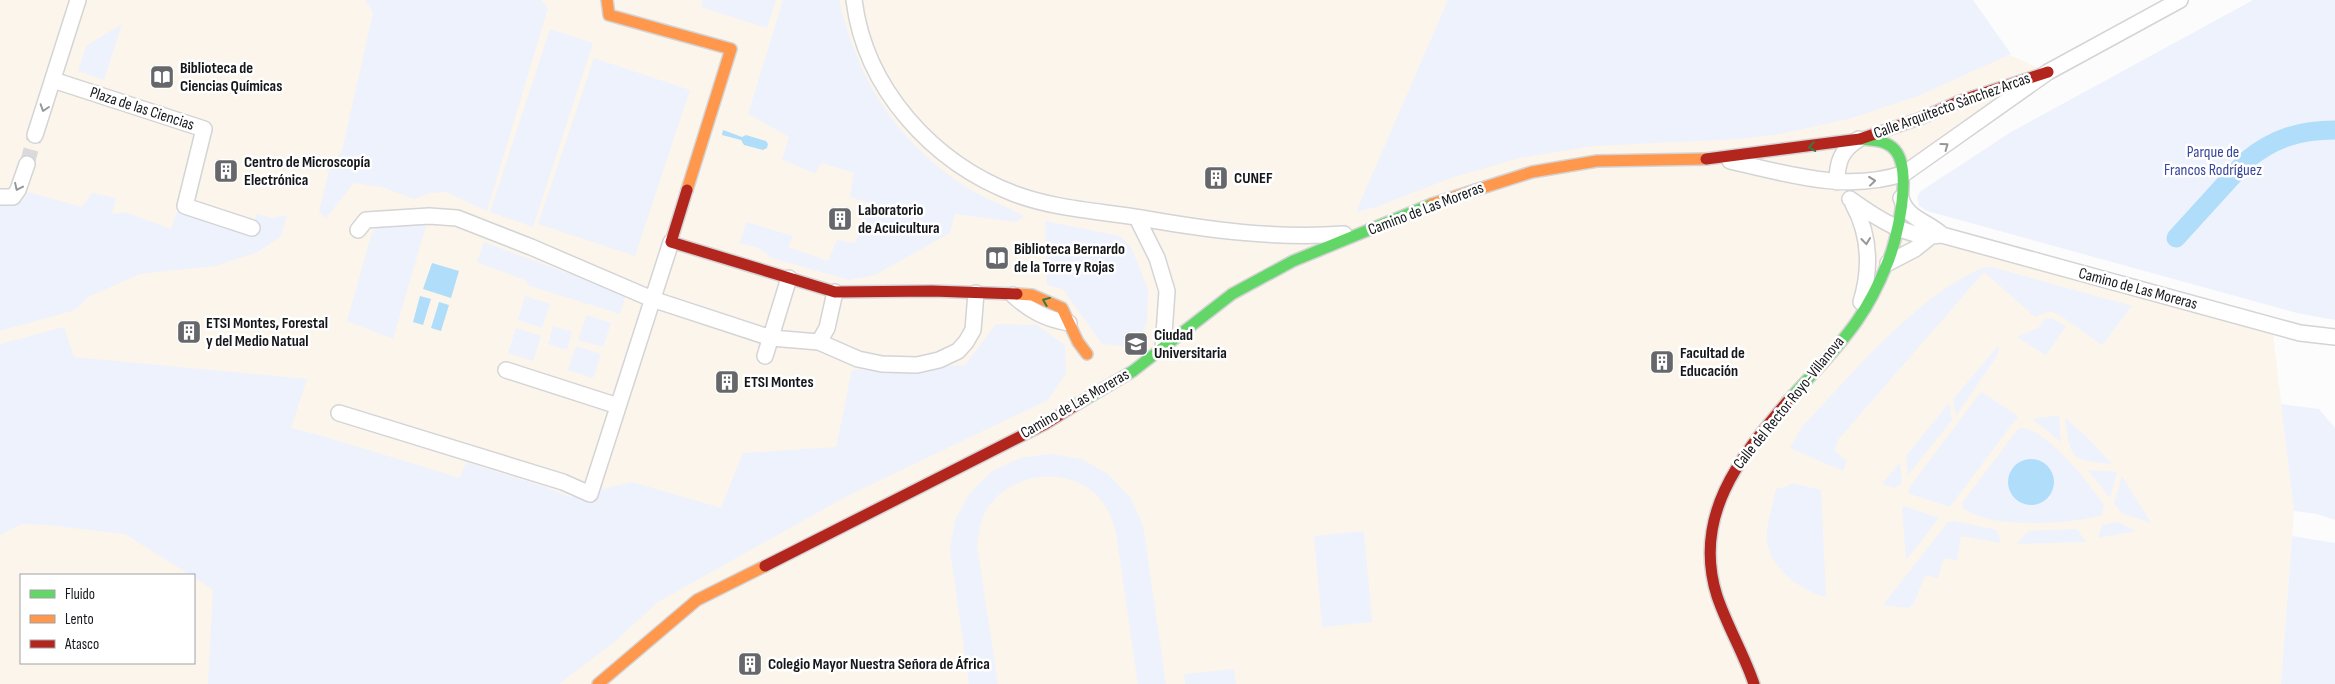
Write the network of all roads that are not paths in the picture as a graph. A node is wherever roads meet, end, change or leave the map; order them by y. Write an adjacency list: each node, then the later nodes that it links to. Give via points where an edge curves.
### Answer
1 (78, 0): 6 (street)
2 (607, 0): 22 (street, via 609,15 731,49)
3 (854, 0): 16 (street, via 862,39 879,74 902,114 935,146 977,177 1016,194 1062,206)
4 (2180, 0): 5 (street, Calle Arquitecto Sánchez Arcas)
5 (2048, 72): 8 (street, Calle Arquitecto Sánchez Arcas); 11 (street, Calle Arquitecto Sánchez Arcas, one-way to 5)
6 (53, 80): 7 (street, one-way to 7); 18 (street, Plaza de las Ciencias, via 204,129 185,206)
7 (35, 135)
8 (1860, 139): 9 (street, Camino de Las Moreras, one-way to 9); 11 (street, Calle Arquitecto Sánchez Arcas, via 1881,141 1890,146 1902,163); 12 (street, via 1840,156)
9 (1720, 159): 12 (street, Camino de Las Moreras); 20 (street, Camino de Las Moreras, via 1597,161 1532,172 1448,198)
10 (27, 164): 13 (street, one-way to 13, via 18,190 13,196)
11 (1904, 173): 12 (street, Camino de Las Moreras, one-way to 11, via 1885,180); 14 (street)
12 (1837, 182): 15 (street, Calle del Rector Royo-Villanova)
13 (0, 197)
14 (1902, 198): 17 (street, Calle del Rector Royo-Villanova); 21 (street, Camino de Las Moreras, via 1903,206 1913,216 1935,228)
15 (1850, 199): 17 (street, Camino de Las Moreras, via 1880,221); 29 (street, Calle del Rector Royo-Villanova, one-way to 29, via 1864,230 1867,254 1866,285)
16 (1138, 218): 20 (street, via 1247,233 1318,236); 34 (street, via 1157,258 1167,291)
17 (1897, 227): 21 (street, Camino de Las Moreras); 23 (street, Calle del Rector Royo-Villanova)
18 (252, 228)
19 (358, 230): 28 (street, via 366,220 429,216 457,218)
20 (1363, 233): 34 (street, Camino de Las Moreras, via 1293,261 1232,294)
21 (1936, 236): 23 (street); 31 (street, Camino de Las Moreras, via 2300,333)
22 (671, 242): 24 (street); 28 (street)
23 (1888, 263): 29 (street, Calle del Rector Royo-Villanova)
24 (789, 278): 25 (street); 32 (street)
25 (835, 292): 26 (street); 33 (street, via 828,328)
26 (976, 293): 27 (street); 33 (street, via 973,330 958,351 939,360 916,365 882,364 858,359)
27 (1013, 295): 30 (street, via 1028,309)
28 (652, 299): 32 (street); 38 (street)
29 (1856, 322): 41 (street, Calle del Rector Royo-Villanova, via 1751,444 1733,471 1716,508 1710,548 1715,587)
30 (1069, 323): 35 (street)
31 (2335, 337)
32 (771, 338): 33 (street); 36 (street)
33 (819, 342)
34 (1163, 348): 40 (street, Camino de Las Moreras, via 1133,371 1045,424 697,600)
35 (1087, 354)
36 (765, 356)
37 (506, 370): 38 (street)
38 (618, 406): 39 (street, via 590,494 563,482)
39 (339, 413)
40 (598, 684)
41 (1754, 684)

